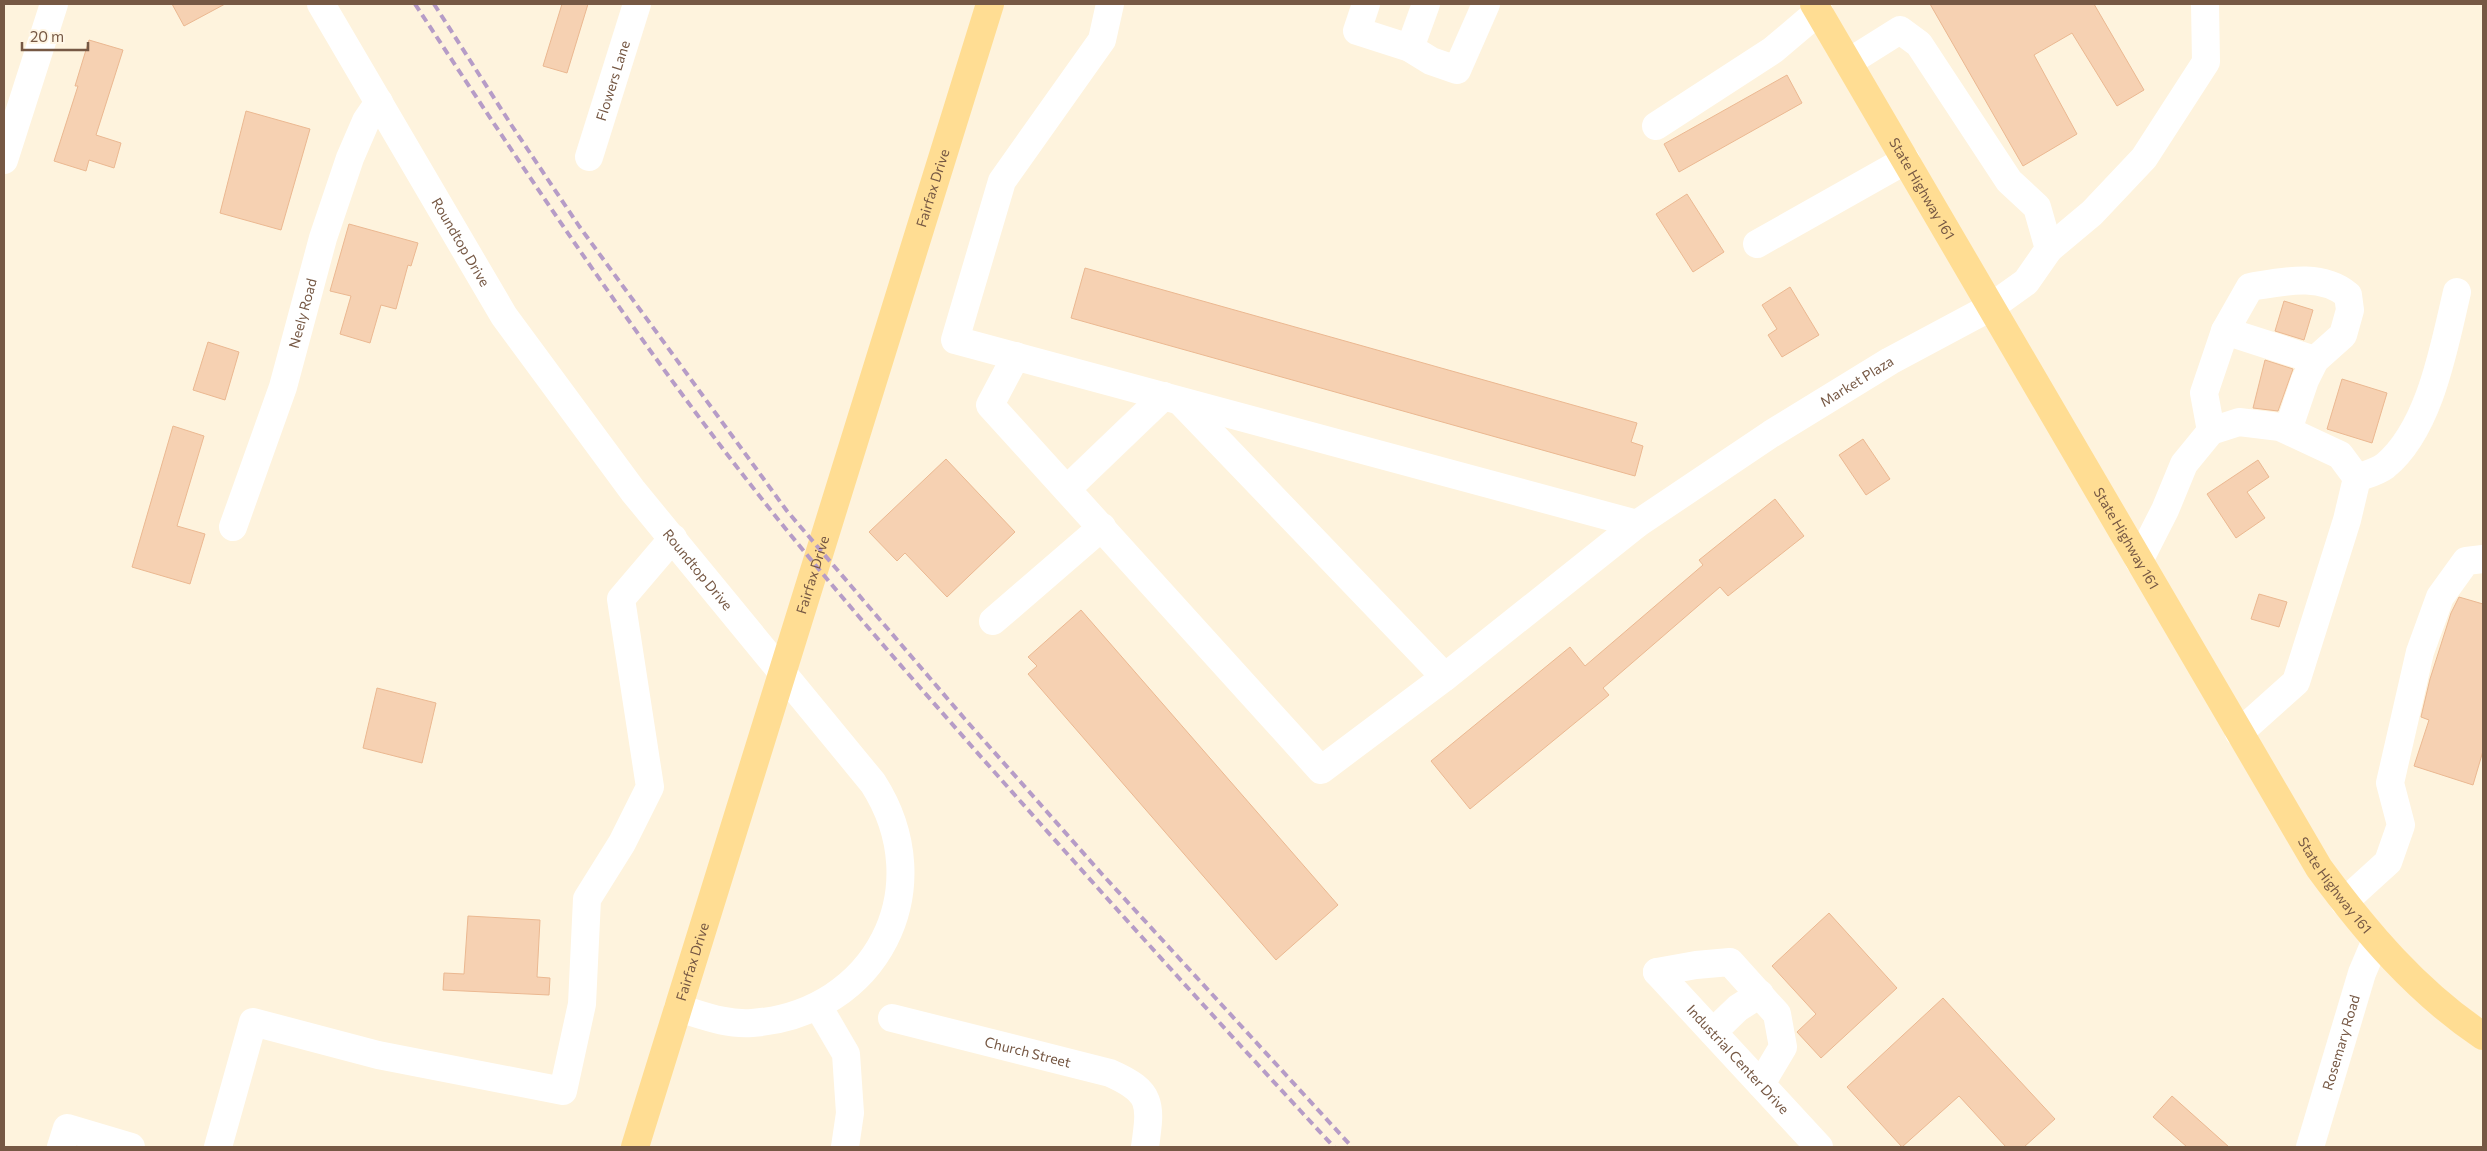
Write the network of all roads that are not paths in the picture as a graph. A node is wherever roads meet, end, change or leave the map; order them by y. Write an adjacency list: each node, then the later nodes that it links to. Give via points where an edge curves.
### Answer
1 (54, 4): 16 (street)
2 (321, 4): 13 (street, Roundtop Drive)
3 (637, 4): 15 (street, Flowers Lane)
4 (990, 4): 43 (main road, Fairfax Drive)
5 (1110, 4): 23 (street, via 1102,40 1002,181 955,340)
6 (1366, 4): 11 (street, via 1357,31)
7 (1426, 4): 11 (street)
8 (1486, 4): 11 (street, via 1457,70 1431,61)
9 (2205, 4): 19 (street, Market Plaza, via 2206,62 2144,158 2092,213)
10 (1817, 8): 12 (main road, State Highway 161); 14 (street, via 1773,50)
11 (1410, 48)
12 (1849, 62): 17 (main road, State Highway 161); 19 (street, via 1900,30 1919,44 2009,181 2037,207)
13 (379, 102): 31 (street, Neely Road, via 366,121 350,158 323,238 283,387); 33 (street, Roundtop Drive, via 504,316 598,446)
14 (1656, 126)
15 (589, 157)
16 (4, 160)
17 (1906, 160): 18 (street); 21 (main road, State Highway 161)
18 (1757, 244)
19 (2049, 249): 21 (street, Market Plaza, via 2026,282)
20 (2457, 292): 28 (street, via 2440,359 2410,440 2384,467)
21 (1991, 306): 30 (street, Market Plaza, via 1890,361); 35 (main road, State Highway 161)
22 (2224, 331): 24 (street); 24 (street, via 2250,287 2303,279 2339,287 2348,294 2350,310 2343,335); 27 (street, via 2204,393)
23 (1016, 356): 25 (street); 29 (street, via 990,405)
24 (2315, 360): 26 (street)
25 (1172, 399): 29 (street); 30 (street); 37 (street)
26 (2288, 430): 27 (street, via 2239,422); 28 (street, via 2340,455)
27 (2211, 431): 35 (street, via 2184,464)
28 (2357, 478): 38 (street, via 2296,682)
29 (1067, 489): 32 (street)
30 (1637, 524): 37 (street, Market Plaza)
31 (233, 527)
32 (1102, 527): 36 (street); 37 (street, Market Plaza, via 1321,770)
33 (673, 538): 42 (street, Roundtop Drive, via 873,783 885,803 897,837 901,863 899,896 882,945 855,981); 50 (street, via 621,599 650,787 622,843 587,899 582,1004 563,1091 378,1055 253,1022)
34 (2483, 559): 39 (street, via 2466,561 2440,597 2420,652 2390,783 2401,825 2388,862)
35 (2139, 561): 38 (main road, State Highway 161)
36 (993, 621)
37 (1445, 677)
38 (2239, 733): 39 (main road, State Highway 161, via 2291,823)
39 (2344, 902): 40 (main road, State Highway 161)
40 (2376, 940): 46 (main road, State Highway 161, via 2440,1004); 55 (street, Rosemary Road, via 2362,973)
41 (1760, 994): 45 (street, via 1738,1008); 45 (street, Industrial Center Drive, via 1730,962 1696,964 1657,972); 47 (street, via 1776,1014 1783,1047)
42 (818, 1006): 43 (street, Roundtop Drive, via 750,1023 730,1023); 52 (street, via 846,1054 850,1113)
43 (678, 1008): 51 (main road, Fairfax Drive)
44 (892, 1018): 53 (street, Church Street, via 1110,1073 1138,1088 1148,1108)
45 (1713, 1032): 47 (street, Industrial Center Drive)
46 (2483, 1036)
47 (1761, 1084): 54 (street, Industrial Center Drive)
48 (61, 1147): 49 (street, via 67,1128)
49 (131, 1147)
50 (218, 1147)
51 (635, 1147)
52 (845, 1147)
53 (1145, 1147)
54 (1819, 1147)
55 (2310, 1147)

